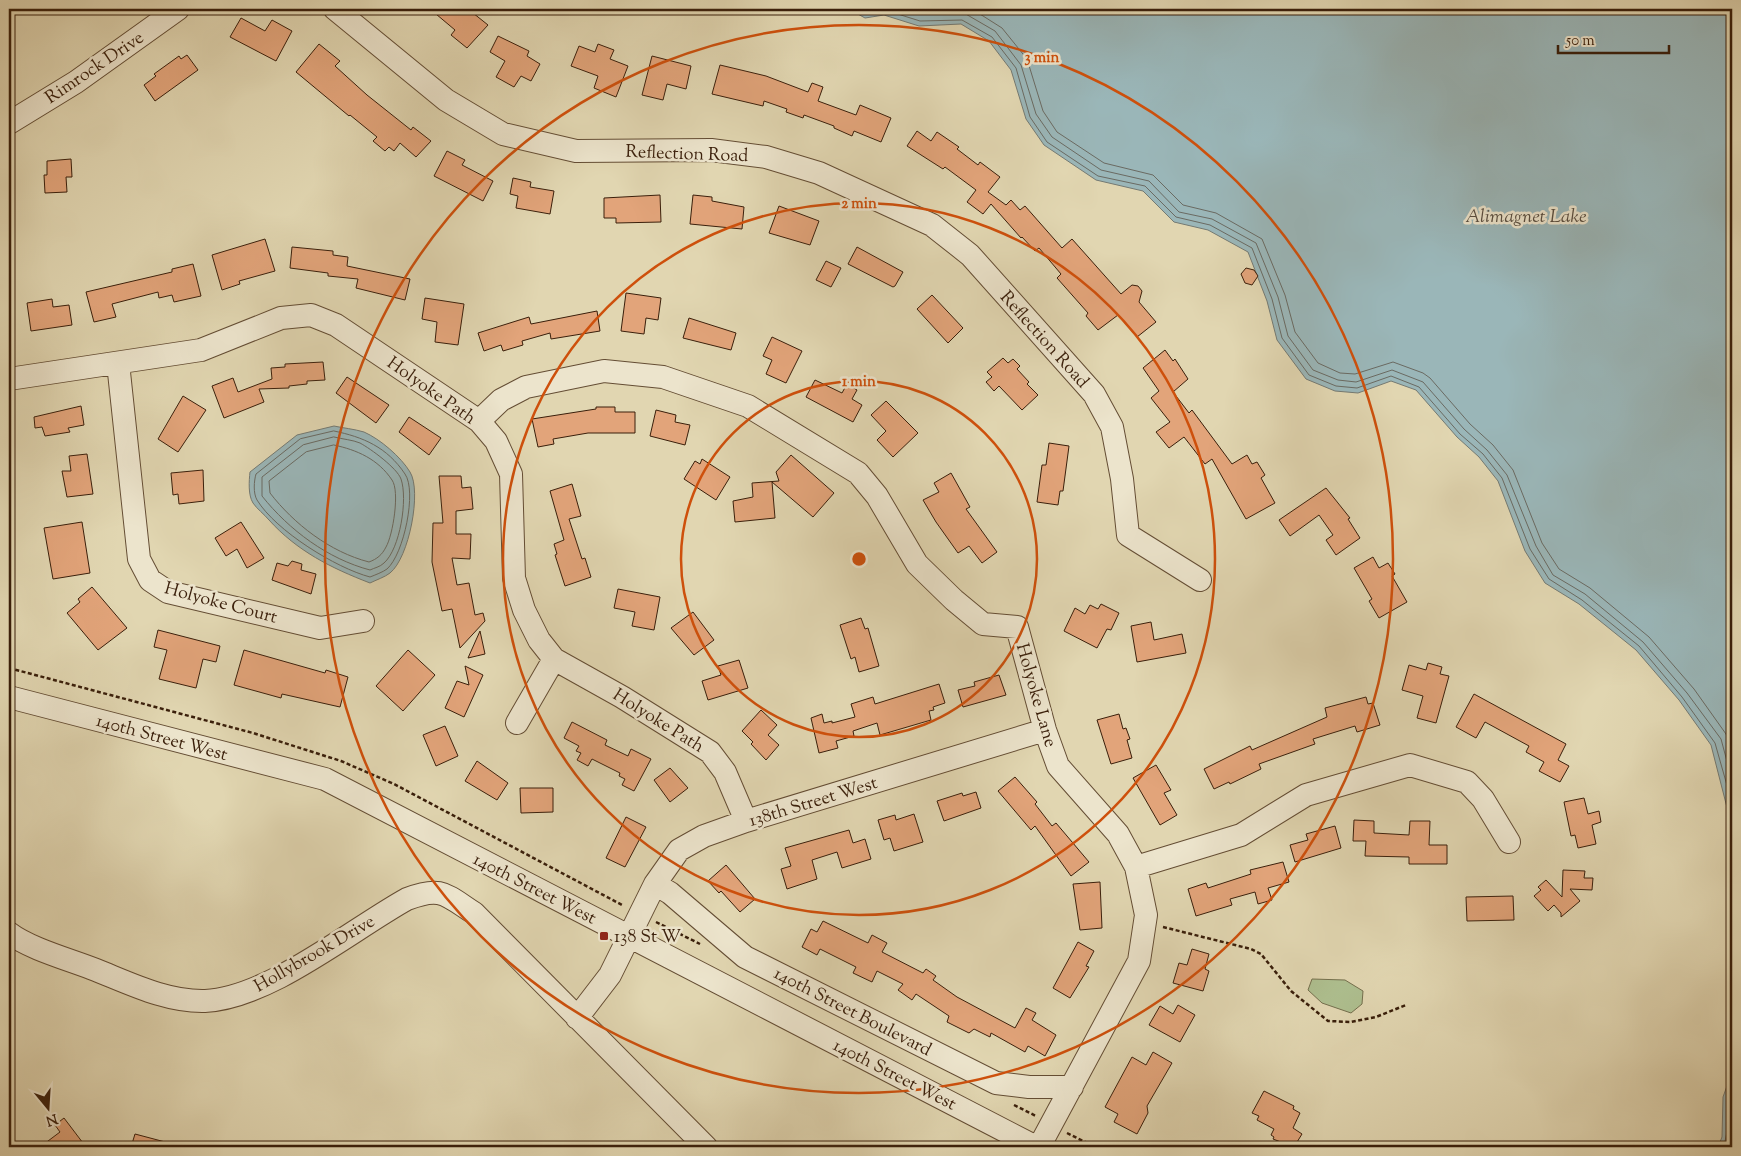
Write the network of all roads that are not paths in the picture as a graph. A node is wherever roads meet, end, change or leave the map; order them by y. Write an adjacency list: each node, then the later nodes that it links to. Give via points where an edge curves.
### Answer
1 (178, 9): 3 (street, Rimrock Drive, via 76,82)
2 (336, 9): 7 (street, Reflection Road, via 446,100 504,134 576,151 711,150 766,157 819,173 932,225 970,255 1094,394 1112,427 1128,535)
3 (9, 123)
4 (118, 363): 5 (street, Holyoke Path); 6 (street, Holyoke Path, via 201,350 281,318 312,315 336,325); 8 (street, Holyoke Court, via 139,559 150,580 168,592 320,628)
5 (9, 379)
6 (479, 421): 9 (street, Holyoke Path, via 496,441 511,474 514,578 524,610); 12 (street, Holyoke Lane, via 501,400 526,387 604,371 663,377 748,406 858,473 877,496 917,564 983,624 1017,627)
7 (1200, 580)
8 (363, 621)
9 (554, 659): 11 (street); 13 (street, Holyoke Path, via 710,752 725,772)
10 (9, 697): 18 (street, 140th Street West, via 325,779)
11 (518, 723)
12 (1045, 730): 13 (street, 138th Street West); 15 (street, Holyoke Lane, via 1058,766 1118,834)
13 (746, 821): 16 (street, 138th Street West, via 704,836 679,850)
14 (1509, 842): 15 (street, via 1483,799 1466,782 1410,765 1306,795 1241,835)
15 (1136, 867): 20 (street, Holyoke Lane, via 1146,915 1139,961)
16 (655, 884): 18 (street, 138th Street West); 20 (street, 140th Street Boulevard, via 745,957 996,1083)
17 (9, 933): 19 (street, Hollybrook Drive, via 146,991 204,1001 234,997 265,984 407,899 429,891 446,894 474,913)
18 (628, 936): 19 (street, 138th Street West, via 610,975); 22 (street, 140th Street West)
19 (577, 1018): 21 (street, Hollybrook Drive)
20 (1072, 1087): 22 (street, Holyoke Lane)
21 (706, 1147)
22 (1038, 1147)

